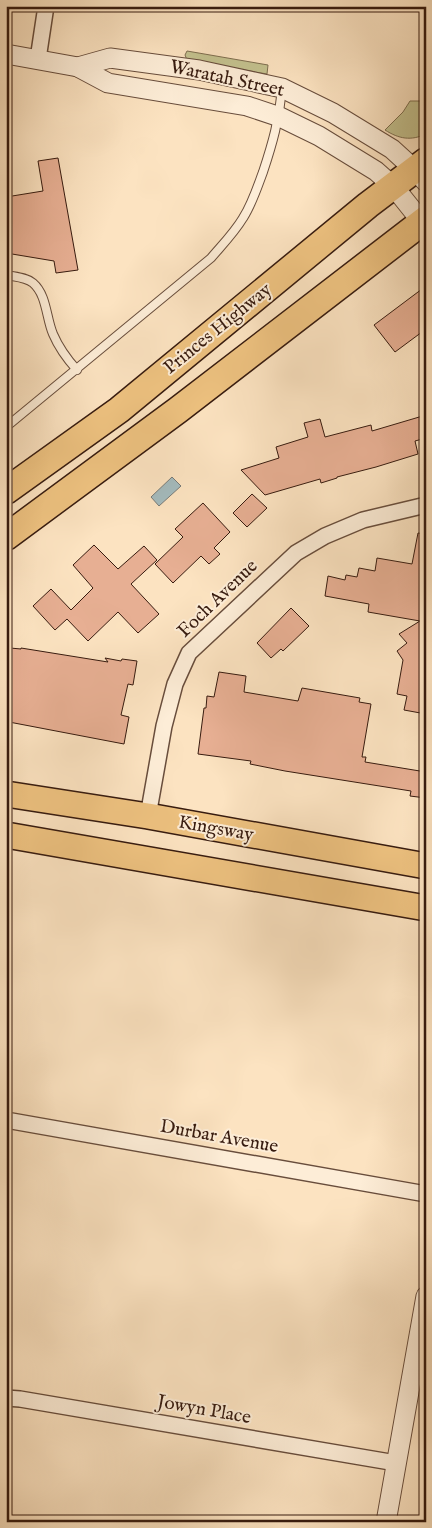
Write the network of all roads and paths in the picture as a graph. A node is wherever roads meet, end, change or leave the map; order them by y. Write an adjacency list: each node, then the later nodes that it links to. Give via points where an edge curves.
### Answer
1 (46, 6): 3 (street)
2 (6, 54): 3 (street, Waratah Street)
3 (38, 59): 4 (street, Waratah Street)
4 (78, 66): 5 (street, Waratah Street, via 110,58 200,70); 6 (street, Waratah Street, via 108,83 247,106)
5 (282, 88): 6 (lane); 7 (street, Waratah Street, via 367,133)
6 (280, 117): 8 (street, Waratah Street, via 354,157); 11 (lane, via 255,194 244,218 228,239 211,258)
7 (422, 171): 8 (highway, Princes Highway)
8 (394, 187): 9 (street, Waratah Street); 13 (highway, Princes Highway, via 119,410)
9 (424, 220): 15 (highway, Princes Highway)
10 (6, 275): 11 (lane, via 28,280 37,288 52,333 63,354)
11 (77, 370): 12 (lane)
12 (6, 427)
13 (6, 491)
14 (426, 505): 17 (street, Foch Avenue, via 363,520 296,553 189,653 175,684 164,726)
15 (6, 538)
16 (6, 794): 17 (main road, Kingsway)
17 (148, 816): 19 (main road, Kingsway)
18 (6, 835): 20 (main road)
19 (426, 866)
20 (426, 908)
21 (6, 1120): 22 (street, Durbar Avenue)
22 (426, 1194)
23 (426, 1296): 25 (street)
24 (6, 1398): 25 (street, Jowyn Place)
25 (396, 1463): 26 (street)
26 (386, 1522)

